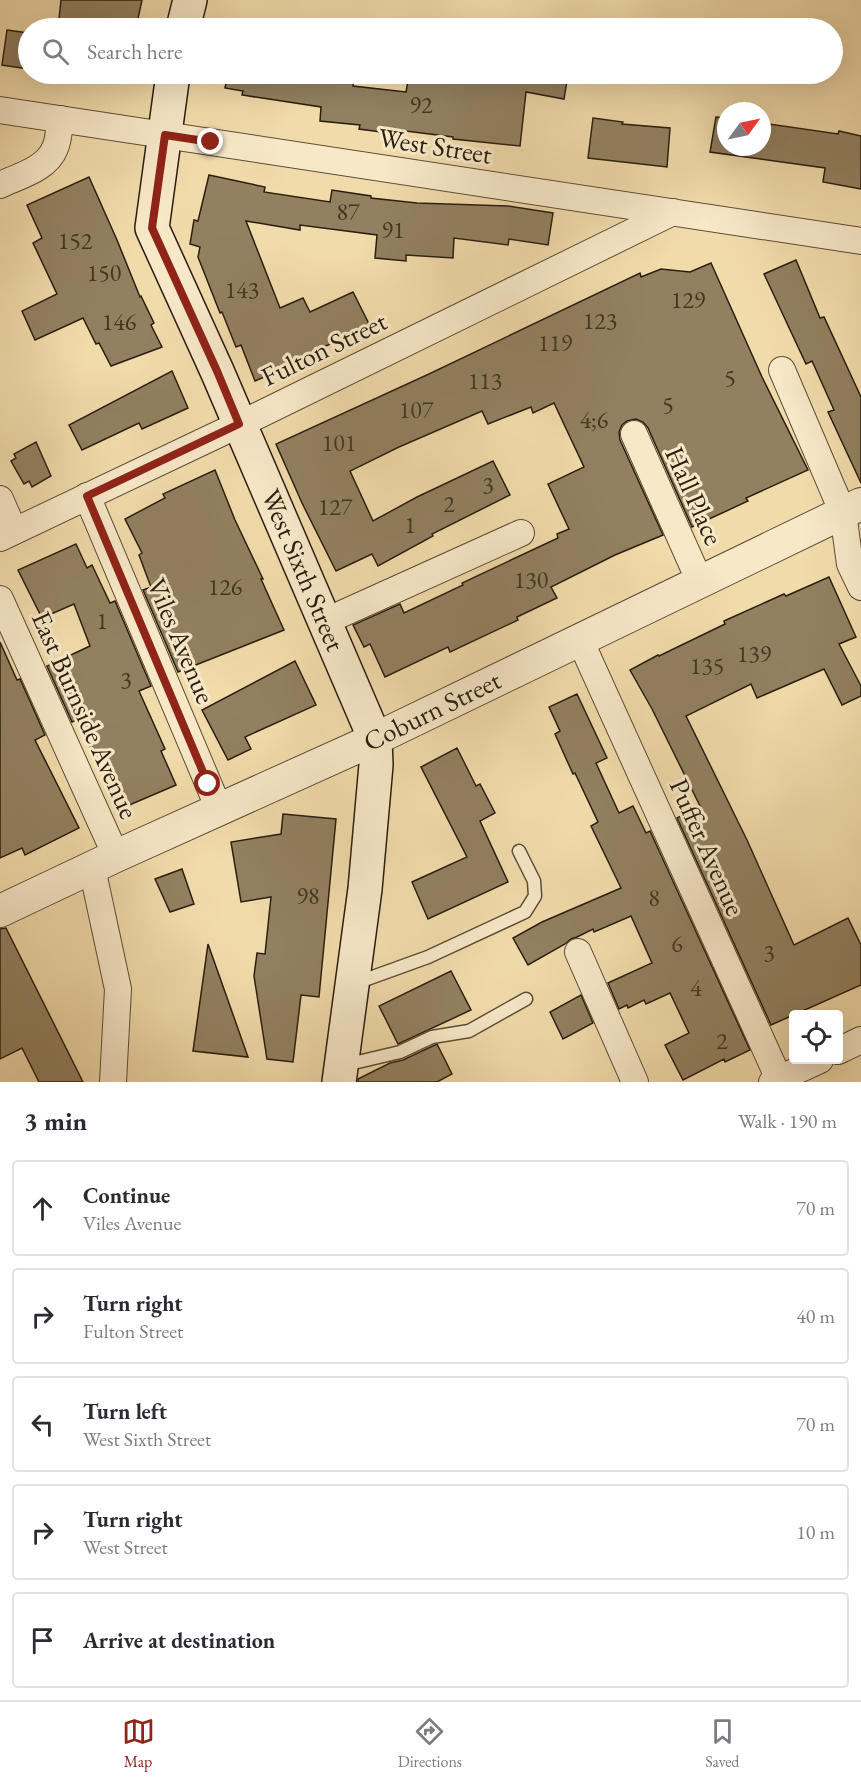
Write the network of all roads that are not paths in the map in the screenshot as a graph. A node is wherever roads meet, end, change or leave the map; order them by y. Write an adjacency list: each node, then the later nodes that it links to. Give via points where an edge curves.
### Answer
1 (190, 0): 2 (main road)
2 (186, 18)
3 (172, 84): 6 (main road, West Sixth Street)
4 (0, 110): 5 (street, West Street)
5 (60, 119): 6 (street, West Street); 7 (street, via 56,146 47,160)
6 (165, 135): 8 (street, West Street); 11 (main road, West Sixth Street, via 152,228)
7 (0, 185)
8 (673, 212): 9 (street, West Street); 11 (street, Fulton Street)
9 (861, 241)
10 (782, 370): 15 (street)
11 (239, 424): 13 (street, Fulton Street); 21 (main road, West Sixth Street)
12 (634, 434): 18 (street, Hall Place)
13 (87, 496): 17 (street, Fulton Street); 24 (street, Viles Avenue)
14 (0, 499): 17 (street)
15 (852, 508): 18 (street, Coburn Street); 19 (street, via 850,564)
16 (521, 533): 21 (street)
17 (7, 535)
18 (700, 582): 22 (street, Coburn Street)
19 (861, 587)
20 (0, 599): 26 (street, East Burnside Avenue)
21 (326, 621): 23 (main road, West Sixth Street)
22 (580, 640): 23 (street, Coburn Street); 35 (street, Puffer Avenue)
23 (375, 739): 24 (street, Coburn Street); 29 (main road, West Sixth Street, via 365,889)
24 (219, 809): 26 (street, Coburn Street)
25 (519, 851): 29 (lane, via 534,881 536,896 525,912 428,957)
26 (104, 862): 27 (street, Coburn Street); 36 (street, East Burnside Avenue, via 118,988)
27 (0, 911)
28 (578, 951): 37 (street)
29 (352, 984): 34 (main road, West Sixth Street)
30 (526, 999): 34 (lane, via 469,1031 432,1037)
31 (861, 1040): 32 (street)
32 (843, 1049)
33 (810, 1064): 35 (street)
34 (340, 1074)
35 (776, 1080)
36 (113, 1082)
37 (635, 1082)

